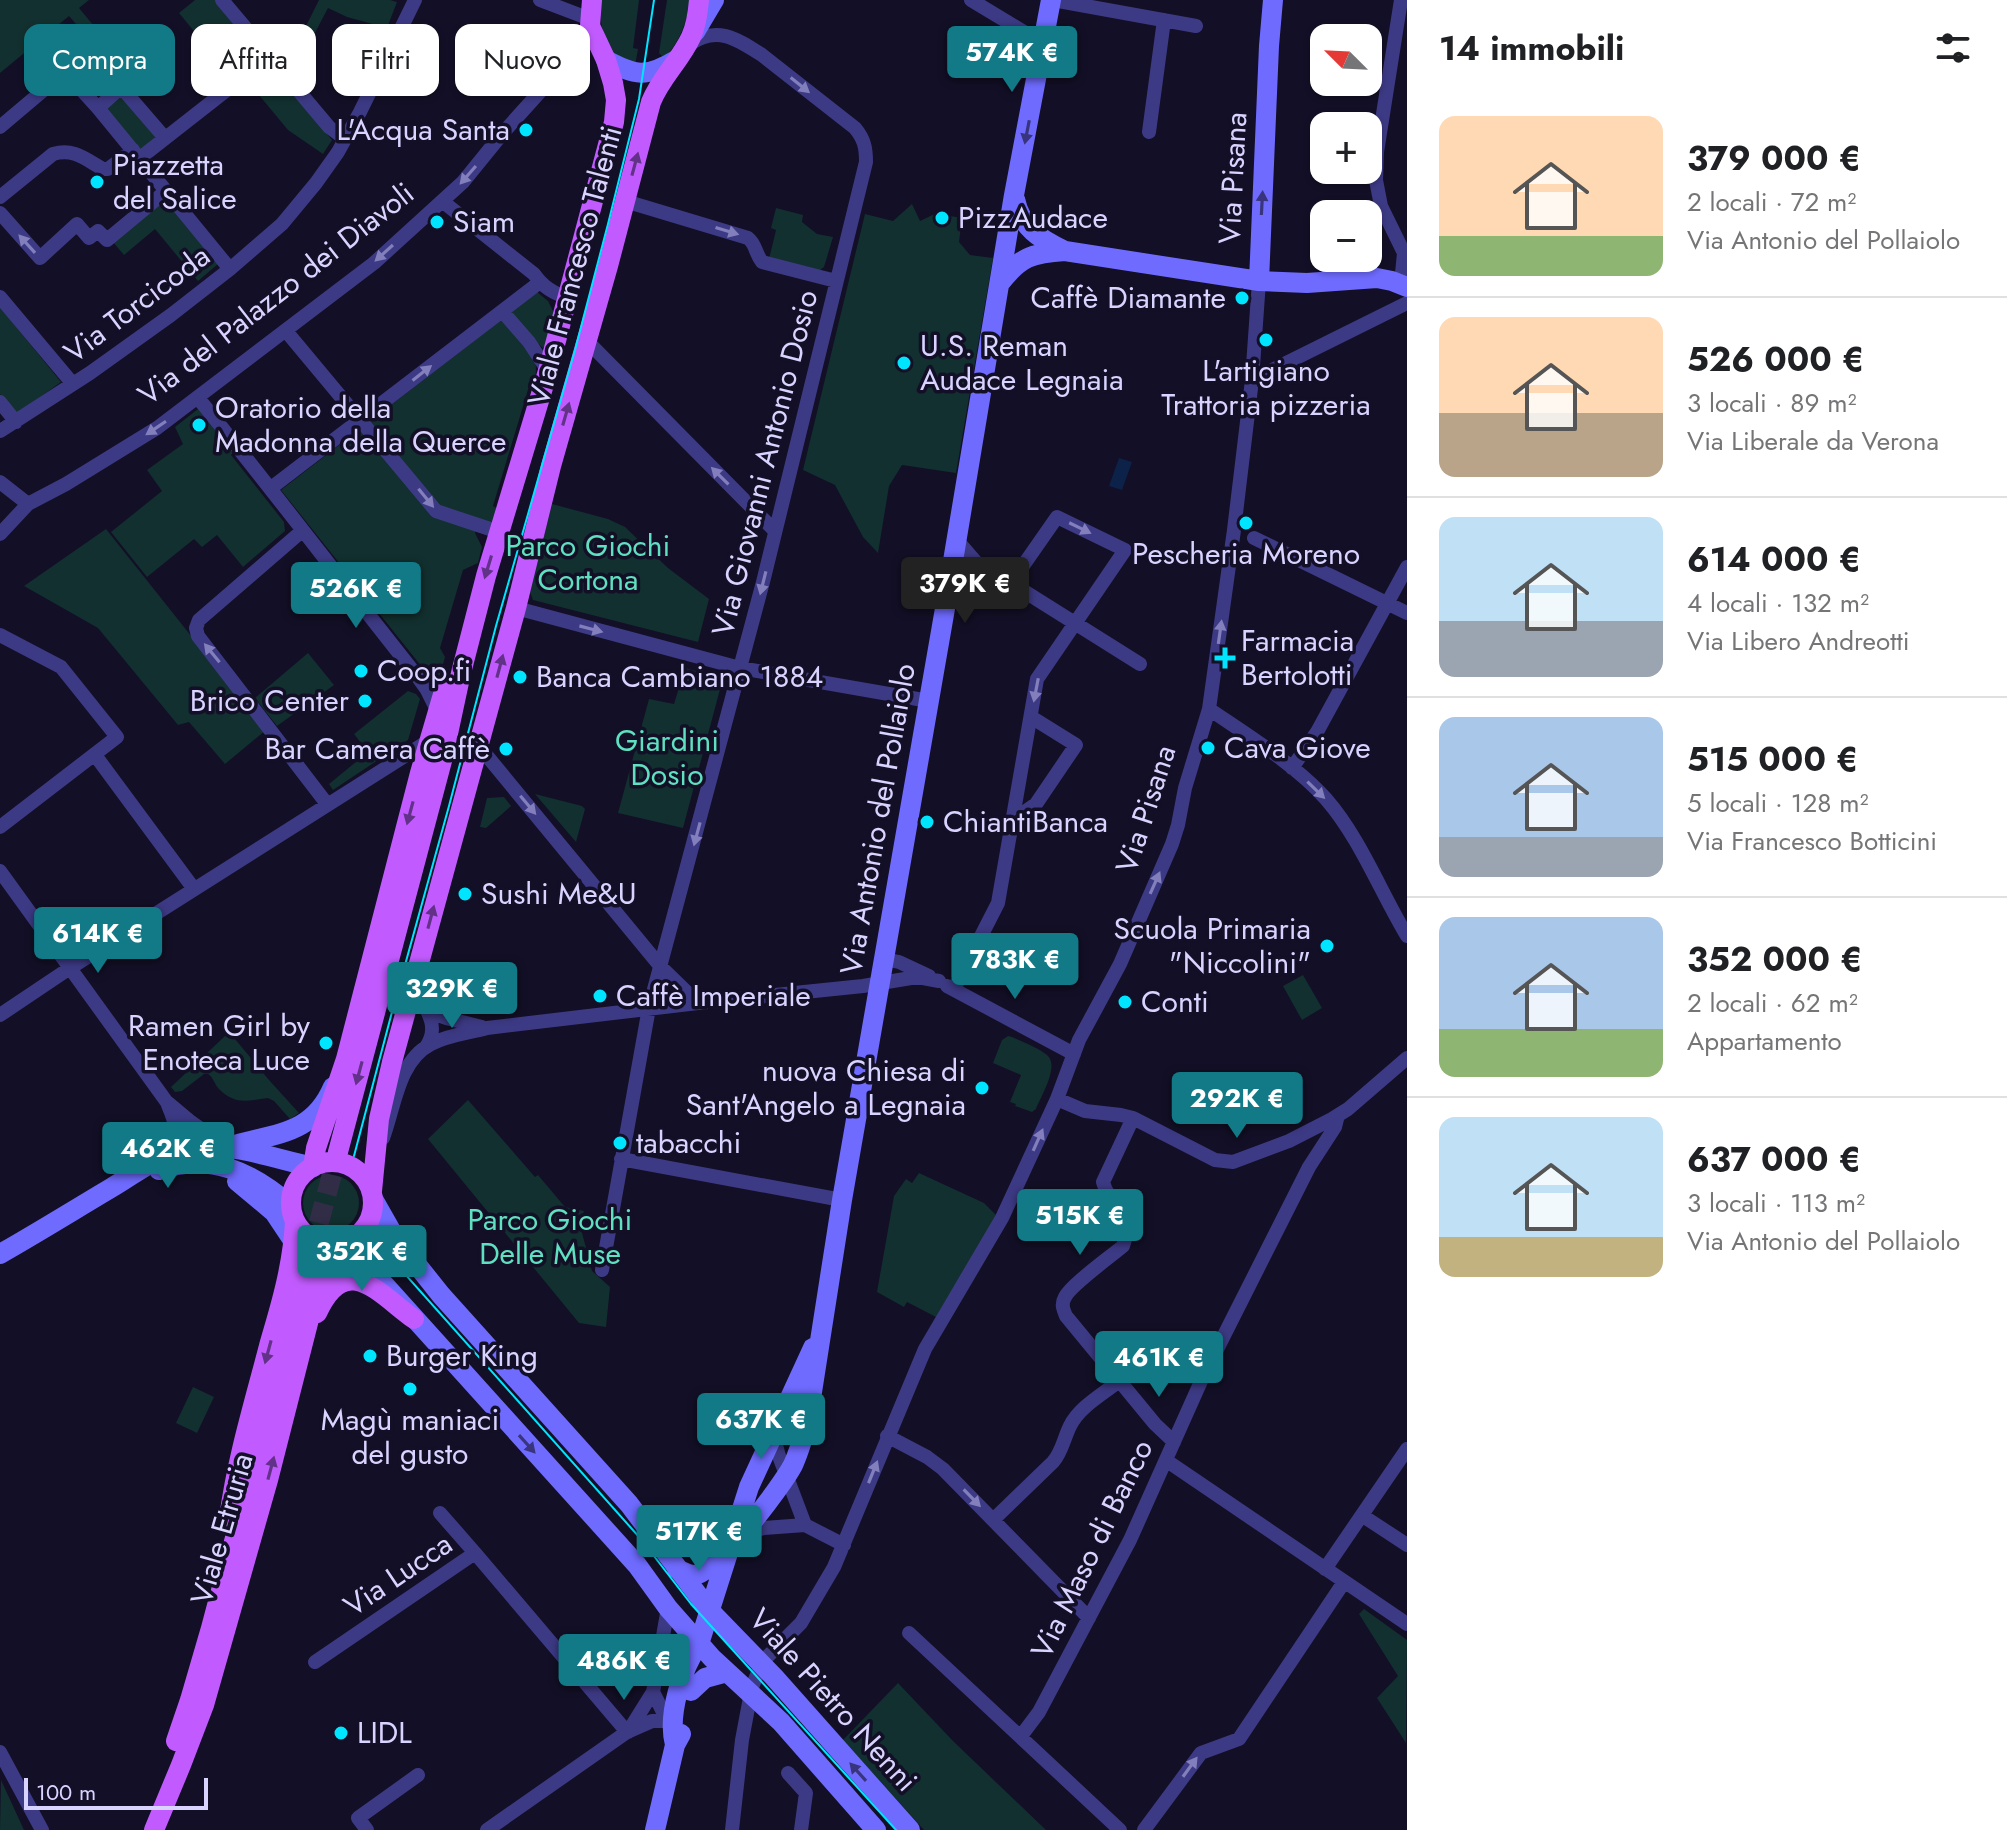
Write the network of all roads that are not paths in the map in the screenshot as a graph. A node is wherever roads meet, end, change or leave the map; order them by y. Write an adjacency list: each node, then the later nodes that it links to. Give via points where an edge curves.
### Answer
1 (222, 0): 12 (street)
2 (415, 0): 25 (street, Via Torcicoda)
3 (540, 0): 10 (street)
4 (699, 0): 15 (main road, Viale Francesco Talenti)
5 (714, 0): 15 (street)
6 (971, 0): 14 (street)
7 (1052, 0): 11 (street, Via Antonio del Pollaiolo); 14 (street, Via Antonio del Pollaiolo)
8 (1273, 0): 36 (street, Via Pisana, one-way to 8)
9 (1401, 0): 39 (street, via 1376,180 1381,206 1404,253)
10 (591, 17): 16 (main road, Viale Francesco Talenti); 30 (street, Via del Palazzo dei Diavoli, one-way to 30, via 583,44)
11 (1164, 20): 13 (street, Via Antonio del Pollaiolo); 23 (street)
12 (242, 24)
13 (1196, 26)
14 (1044, 44): 28 (street, Via Antonio del Pollaiolo, one-way to 28)
15 (684, 48): 16 (street, via 644,73); 31 (main road, Viale Francesco Talenti, one-way to 15, via 651,102); 35 (street, Via Giovanni Antonio Dosio, one-way to 35, via 715,34 747,45 863,139 866,162)
16 (606, 60): 41 (main road, Viale Francesco Talenti, via 616,100 614,122)
17 (37, 96): 22 (street)
18 (87, 96): 21 (street)
19 (219, 96): 24 (street)
20 (302, 96): 25 (street)
21 (98, 108): 24 (street, via 121,87); 26 (street)
22 (0, 127)
23 (1149, 132)
24 (165, 138): 26 (street)
25 (345, 139): 34 (street, Via Torcicoda, via 282,224)
26 (137, 154): 27 (street); 29 (street, via 108,169 72,152 53,154)
27 (166, 191): 32 (street, one-way to 32, via 107,240 98,231 89,238 77,224 40,258); 34 (street)
28 (1014, 195): 33 (street, via 1027,227); 38 (street, Via Antonio del Pollaiolo)
29 (0, 197)
30 (442, 201): 37 (street); 43 (street, Via del Palazzo dei Diavoli, one-way to 43, via 374,263)
31 (625, 201): 35 (street, one-way to 35, via 748,238 762,262); 44 (main road, Viale Francesco Talenti)
32 (0, 213)
33 (1065, 251): 36 (street); 38 (street, via 1025,258)
34 (230, 269): 47 (street, Via Torcicoda)
35 (836, 281): 57 (street, Via Giovanni Antonio Dosio)
36 (1259, 281): 39 (street, via 1377,278); 46 (street, Via Pisana)
37 (540, 282): 41 (street); 42 (street)
38 (1000, 283): 61 (street, Via Antonio del Pollaiolo)
39 (1405, 292): 46 (street)
40 (0, 297): 47 (street)
41 (568, 297): 45 (main road, Viale Francesco Talenti)
42 (502, 311): 45 (street); 50 (street, one-way to 42)
43 (286, 331): 48 (street, Via del Palazzo dei Diavoli); 50 (street)
44 (587, 341): 57 (street, one-way to 44); 67 (main road, Viale Francesco Talenti, one-way to 44)
45 (548, 371): 58 (main road, Viale Francesco Talenti)
46 (1252, 380): 75 (street, Via Pisana, one-way to 46)
47 (73, 384): 51 (street, Via Torcicoda)
48 (198, 398): 54 (street); 55 (street, Via del Palazzo dei Diavoli, one-way to 55)
49 (0, 402): 51 (street)
50 (361, 420): 54 (street); 58 (street, one-way to 58, via 436,511)
51 (16, 422): 52 (street, Via Torcicoda)
52 (0, 431)
53 (0, 482): 55 (street)
54 (271, 488): 56 (street)
55 (28, 504): 59 (street, Via del Palazzo dei Diavoli)
56 (302, 531): 76 (street, via 417,676); 84 (street, one-way to 56, via 196,628)
57 (775, 531): 73 (street, Via Giovanni Antonio Dosio, one-way to 73)
58 (499, 532): 70 (main road, Viale Francesco Talenti, one-way to 70)
59 (0, 534)
60 (1254, 538): 66 (street)
61 (956, 539): 63 (street); 64 (street, Via Antonio del Pollaiolo)
62 (1407, 567): 66 (street)
63 (982, 569): 64 (street); 65 (street)
64 (949, 582): 74 (street, Via Antonio del Pollaiolo)
65 (1011, 583): 69 (street); 69 (street, one-way to 69, via 1057,517 1125,550)
66 (1386, 602): 68 (street); 82 (street, via 1317,732)
67 (516, 608): 73 (street, one-way to 73); 79 (main road, Viale Francesco Talenti, one-way to 67)
68 (1407, 613)
69 (1075, 624): 72 (street); 77 (street, one-way to 77, via 1037,679)
70 (470, 634): 76 (main road, Viale Francesco Talenti, via 450,670); 112 (main road, Viale Francesco Talenti, one-way to 112, via 443,757)
71 (0, 635): 80 (street, via 61,667 117,737)
72 (1140, 664)
73 (740, 668): 74 (street); 91 (street, Via Giovanni Antonio Dosio, one-way to 91)
74 (929, 701): 90 (street, Via Antonio del Pollaiolo)
75 (1209, 709): 82 (street); 104 (street, Via Pisana, one-way to 75, via 1169,852)
76 (438, 712): 78 (main road, Viale Francesco Talenti)
77 (1031, 717): 85 (street); 85 (street, via 1076,745 1036,804)
78 (430, 740): 81 (street); 83 (main road, Viale Francesco Talenti)
79 (478, 745): 91 (street, one-way to 91); 93 (main road, Viale Francesco Talenti, one-way to 79)
80 (95, 755): 86 (street); 88 (street)
81 (395, 762): 83 (street, via 409,763); 84 (street)
82 (1292, 768): 89 (street, one-way to 89, via 1340,818)
83 (420, 773): 102 (main road, Viale Francesco Talenti, one-way to 102)
84 (327, 804): 88 (street)
85 (1012, 821): 96 (street, via 995,911)
86 (0, 827)
87 (0, 871): 92 (street)
88 (194, 889): 92 (street)
89 (1407, 936)
90 (884, 959): 94 (street); 95 (street, Via Antonio del Pollaiolo)
91 (661, 967): 97 (street); 99 (street, Via Giovanni Antonio Dosio)
92 (70, 968): 98 (street); 107 (street)
93 (415, 975): 100 (street); 115 (main road, Viale Francesco Talenti, via 384,1097)
94 (939, 981): 95 (street, via 915,977); 96 (street)
95 (879, 984): 97 (street); 121 (street, Via Antonio del Pollaiolo)
96 (954, 989): 104 (street)
97 (698, 1003): 99 (street)
98 (3, 1007)
99 (649, 1008): 101 (street); 116 (street, Via Giovanni Antonio Dosio)
100 (427, 1011): 101 (street); 103 (street, via 433,1030)
101 (487, 1028): 103 (street)
102 (352, 1031): 114 (street, Viale Francesco Talenti, via 330,1094 313,1115 297,1127); 118 (main road, Viale Francesco Talenti)
103 (426, 1047): 115 (street, via 406,1069)
104 (1074, 1054): 106 (street, Via Pisana)
105 (1407, 1058): 108 (street)
106 (1057, 1099): 109 (street, via 1085,1111); 132 (street, Via Pisana, one-way to 106, via 925,1349 1002,1218)
107 (166, 1101): 113 (street, via 176,1132); 114 (street)
108 (1338, 1115): 110 (street); 117 (street, Via Maso di Banco)
109 (1133, 1118): 111 (street, via 1227,1162); 130 (street, via 1103,1182 1126,1241 1067,1294 1062,1306)
110 (1317, 1127): 111 (street); 117 (street, Via Maso di Banco)
111 (1289, 1141): 117 (street, via 1306,1145)
112 (338, 1152)
113 (163, 1155): 114 (street, via 193,1147); 119 (street)
114 (222, 1156): 118 (street); 119 (street, via 173,1165); 122 (street, via 234,1169 261,1182); 124 (street)
115 (376, 1156): 120 (main road, Viale Francesco Talenti)
116 (621, 1159): 121 (street); 126 (street, Via Giovanni Antonio Dosio)
117 (1309, 1161): 133 (street, Via Maso di Banco)
118 (313, 1167): 120 (main road, via 349,1167 365,1179); 122 (main road, via 296,1183)
119 (118, 1185): 125 (street)
120 (373, 1195): 123 (main road, via 365,1226); 145 (street, Viale Pietro Nenni, via 391,1232 441,1295 629,1504)
121 (842, 1200): 128 (street, Via Antonio del Pollaiolo)
122 (293, 1213): 123 (main road, via 304,1233); 124 (main road, Viale Etruria)
123 (341, 1244): 127 (street, Viale Pietro Nenni); 129 (main road, Viale Etruria, via 319,1280)
124 (302, 1247): 160 (main road, Viale Etruria, one-way to 160)
125 (0, 1254)
126 (602, 1270)
127 (414, 1319): 129 (main road, via 367,1283 348,1281 328,1293); 148 (street, Viale Pietro Nenni, one-way to 148, via 637,1565)
128 (823, 1319): 131 (street, Via Antonio del Pollaiolo); 136 (street, Via Antonio del Pollaiolo, via 807,1424)
129 (303, 1346): 160 (main road, Viale Etruria, one-way to 129, via 268,1480)
130 (1119, 1381): 133 (street); 139 (street, via 1076,1416 1058,1457)
131 (773, 1434): 136 (street); 141 (street, Via Antonio del Pollaiolo, via 749,1487)
132 (887, 1436): 139 (street, one-way to 139, via 939,1465); 142 (street, Via Pisana, one-way to 132)
133 (1174, 1442): 135 (street, Via Maso di Banco)
134 (1407, 1449): 138 (street)
135 (1167, 1461): 146 (street); 150 (street, Via Maso di Banco)
136 (787, 1476): 140 (street); 141 (street, Via Antonio del Pollaiolo)
137 (440, 1513): 144 (street)
138 (1363, 1516): 143 (street); 146 (street)
139 (993, 1520): 150 (street)
140 (805, 1525): 141 (street, via 750,1531); 142 (street)
141 (735, 1542): 145 (street, via 701,1573); 149 (street, Via Antonio del Pollaiolo)
142 (844, 1545): 155 (street, Via Pisana, via 805,1617)
143 (1407, 1545)
144 (475, 1553): 154 (street, Via Lucca); 161 (street, Via Lucca)
145 (677, 1569): 149 (street, Viale Pietro Nenni)
146 (1325, 1569): 147 (street)
147 (1344, 1582): 151 (street); 178 (street, one-way to 147, via 1201,1753 1239,1739)
148 (668, 1608): 153 (street, Viale Pietro Nenni); 158 (street)
149 (710, 1611): 153 (street, Via Antonio del Pollaiolo); 155 (street, Viale Pietro Nenni)
150 (1089, 1618): 163 (street, Via Maso di Banco)
151 (1407, 1624)
152 (909, 1633): 163 (street)
153 (699, 1644): 156 (street, Viale Pietro Nenni); 157 (street, Via Antonio del Pollaiolo)
154 (315, 1662)
155 (762, 1665): 159 (street, Via Pisana); 176 (street, Viale Pietro Nenni, one-way to 155)
156 (727, 1672): 157 (street); 159 (street, Viale Pietro Nenni)
157 (686, 1686): 158 (street); 162 (street, Via Antonio del Pollaiolo, via 685,1723 678,1741)
158 (653, 1692): 161 (street); 162 (street)
159 (751, 1693): 173 (street, Via Pisana); 175 (street, Viale Pietro Nenni)
160 (197, 1702): 168 (main road, Viale Etruria); 169 (main road, Viale Etruria, via 181,1765)
161 (627, 1732): 162 (street, via 652,1721); 171 (street)
162 (672, 1732): 172 (street, Via Antonio del Pollaiolo)
163 (1021, 1736): 177 (street)
164 (0, 1752): 167 (street)
165 (788, 1773): 174 (street, via 806,1793)
166 (418, 1775): 170 (street, via 358,1818)
167 (41, 1829)
168 (140, 1830)
169 (154, 1830)
170 (367, 1830)
171 (487, 1830)
172 (655, 1830)
173 (732, 1830)
174 (801, 1830)
175 (876, 1830)
176 (910, 1830)
177 (1120, 1830)
178 (1144, 1830)

